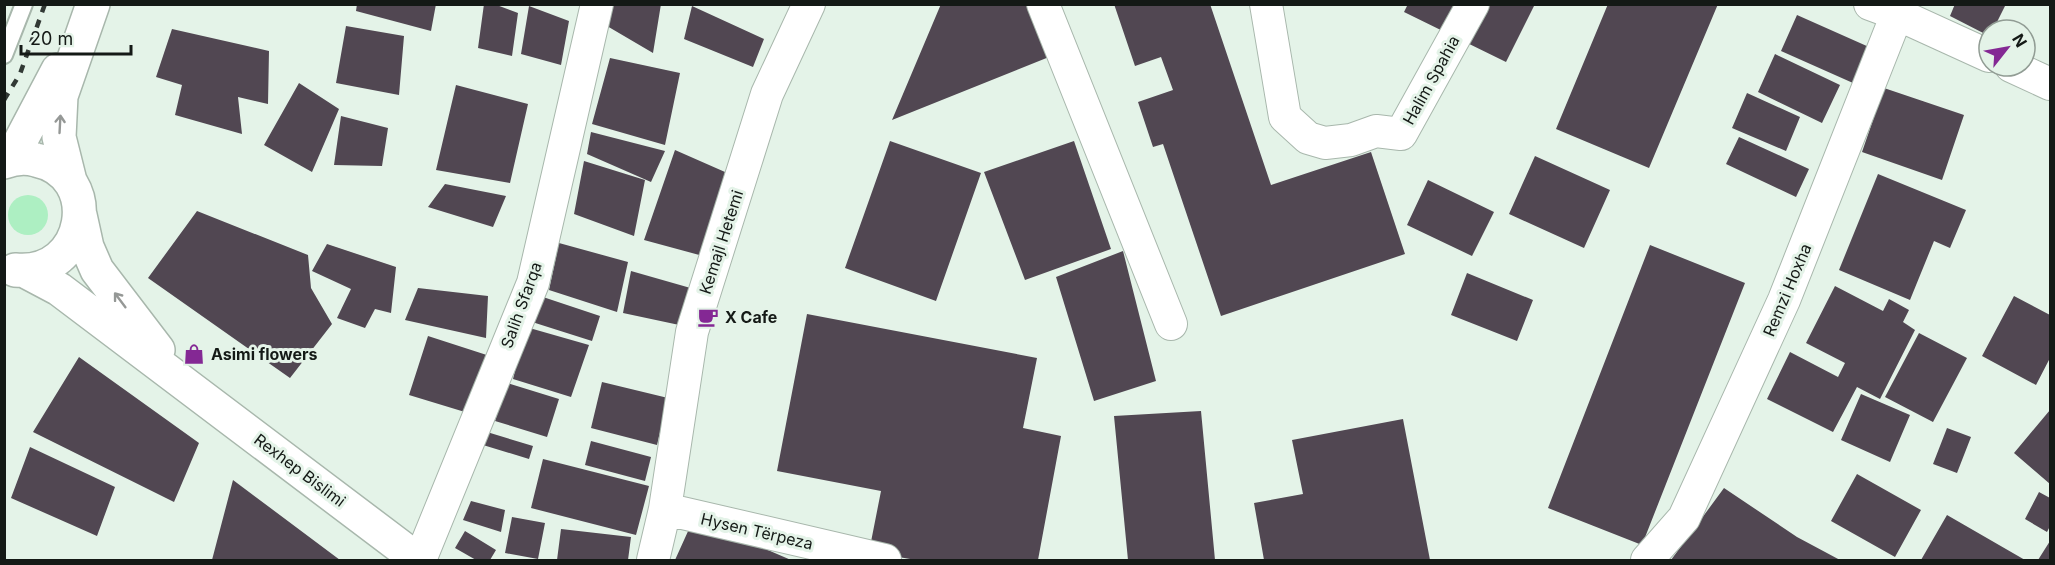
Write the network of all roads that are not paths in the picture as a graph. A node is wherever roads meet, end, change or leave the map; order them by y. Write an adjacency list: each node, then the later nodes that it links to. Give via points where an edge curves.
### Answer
1 (24, 4): 10 (lane)
2 (93, 4): 11 (main road); 12 (main road, Rexhep Bislimi, one-way to 2, via 59,137 61,96)
3 (597, 4): 18 (street, Salih Sfarqa, via 533,283)
4 (809, 4): 17 (street, Kemajl Hetemi, via 767,94 692,332)
5 (1043, 4): 15 (street)
6 (1266, 4): 7 (street, Halim Spahia, via 1285,117 1308,138 1325,143 1351,140 1376,131 1401,134)
7 (1473, 4)
8 (1889, 8): 9 (street); 21 (street, Remzi Hoxha, via 1784,300 1684,518)
9 (1977, 50)
10 (4, 55)
11 (8, 160): 12 (main road, via 44,161)
12 (69, 181): 13 (main road, Rexhep Bislimi)
13 (80, 215): 14 (main road, via 77,233 57,261 42,268); 16 (main road, Rexhep Bislimi, one-way to 13, via 98,270 87,247)
14 (15, 269): 16 (main road, Rexhep Bislimi, via 59,289)
15 (1172, 324)
16 (181, 380): 18 (main road, Rexhep Bislimi)
17 (664, 509): 19 (street, Kemajl Hetemi); 20 (street, Hysen Tërpeza)
18 (419, 561)
19 (652, 561)
20 (885, 561)
21 (1647, 561)

